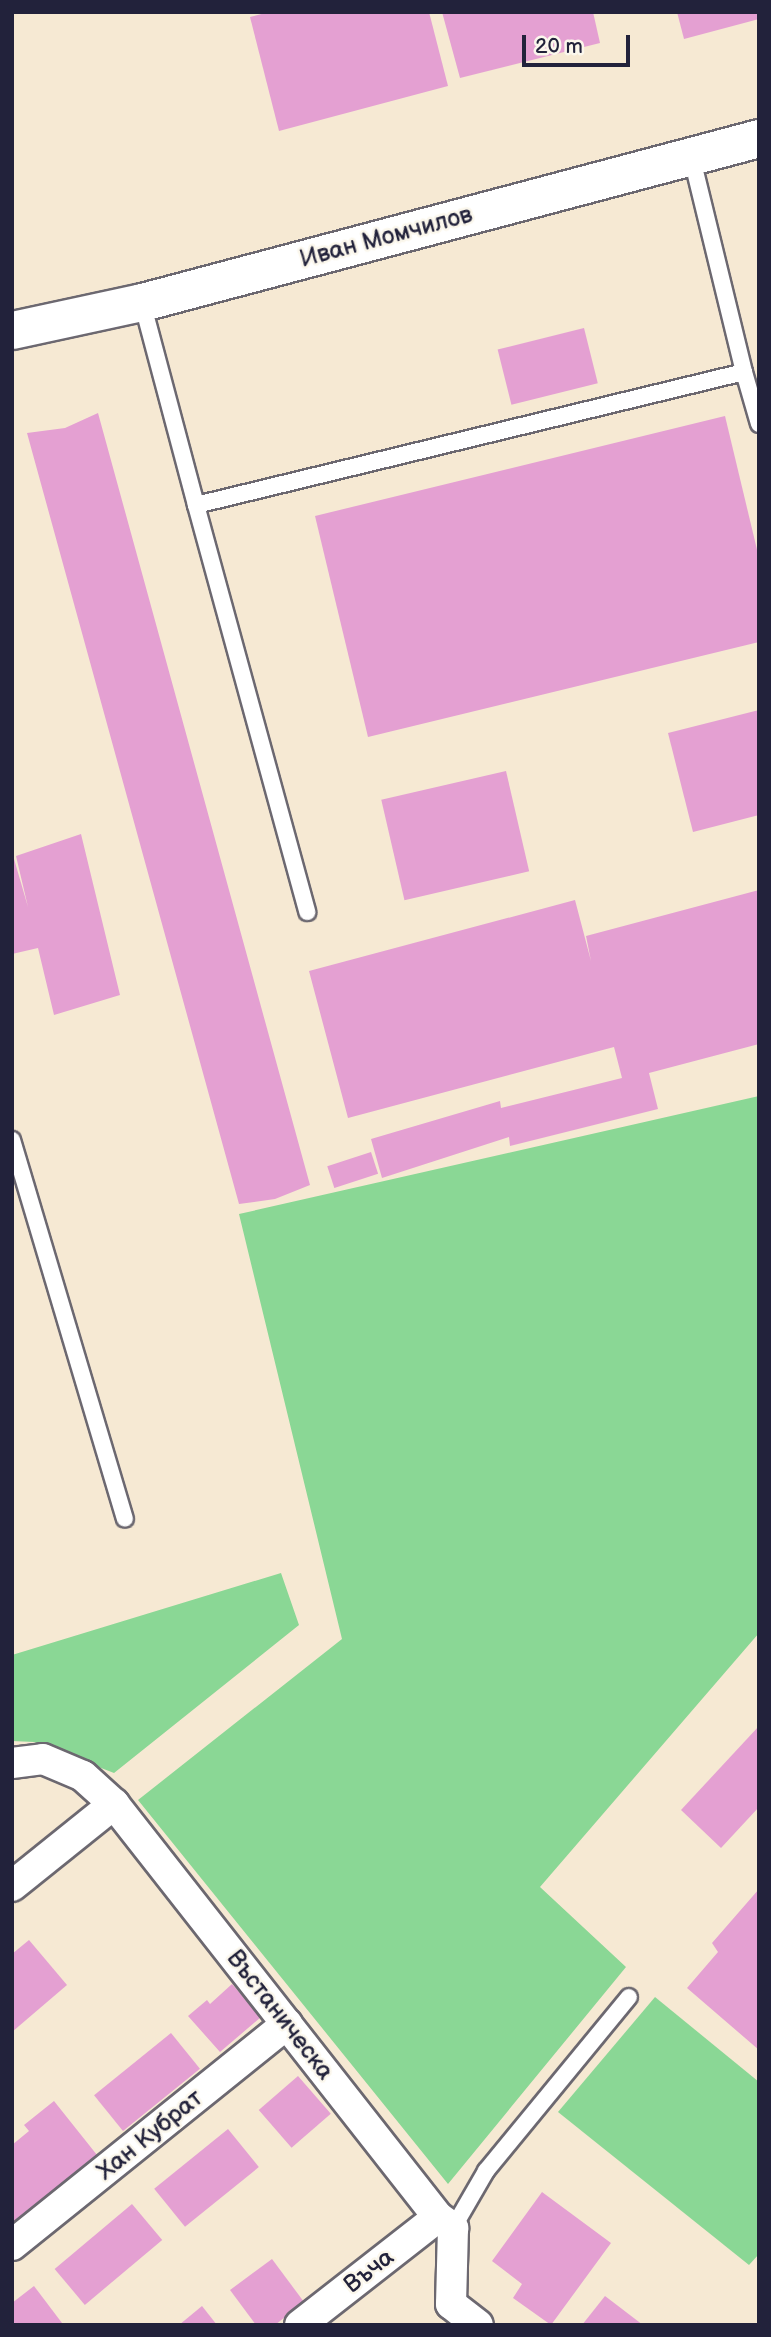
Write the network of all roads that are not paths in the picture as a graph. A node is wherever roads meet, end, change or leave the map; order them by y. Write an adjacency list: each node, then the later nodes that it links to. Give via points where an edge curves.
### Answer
1 (759, 138): 2 (street, Иван Момчилов)
2 (691, 155): 3 (street, Иван Момчилов); 5 (lane)
3 (142, 302): 4 (street, Иван Момчилов); 7 (lane)
4 (12, 330)
5 (744, 372): 6 (lane); 7 (lane)
6 (759, 424)
7 (195, 505): 8 (lane)
8 (307, 912)
9 (12, 1140): 10 (lane)
10 (125, 1519)
11 (12, 1763): 12 (street, Въстаническа, via 43,1759 83,1776)
12 (114, 1804): 13 (street); 15 (street, Въстаническа)
13 (12, 1886)
14 (629, 1997): 16 (lane)
15 (287, 2024): 16 (street, Въстаническа); 17 (street, Хан Кубрат)
16 (446, 2223): 18 (street, Въча); 19 (street, via 451,2305)
17 (12, 2245)
18 (300, 2325)
19 (478, 2325)

